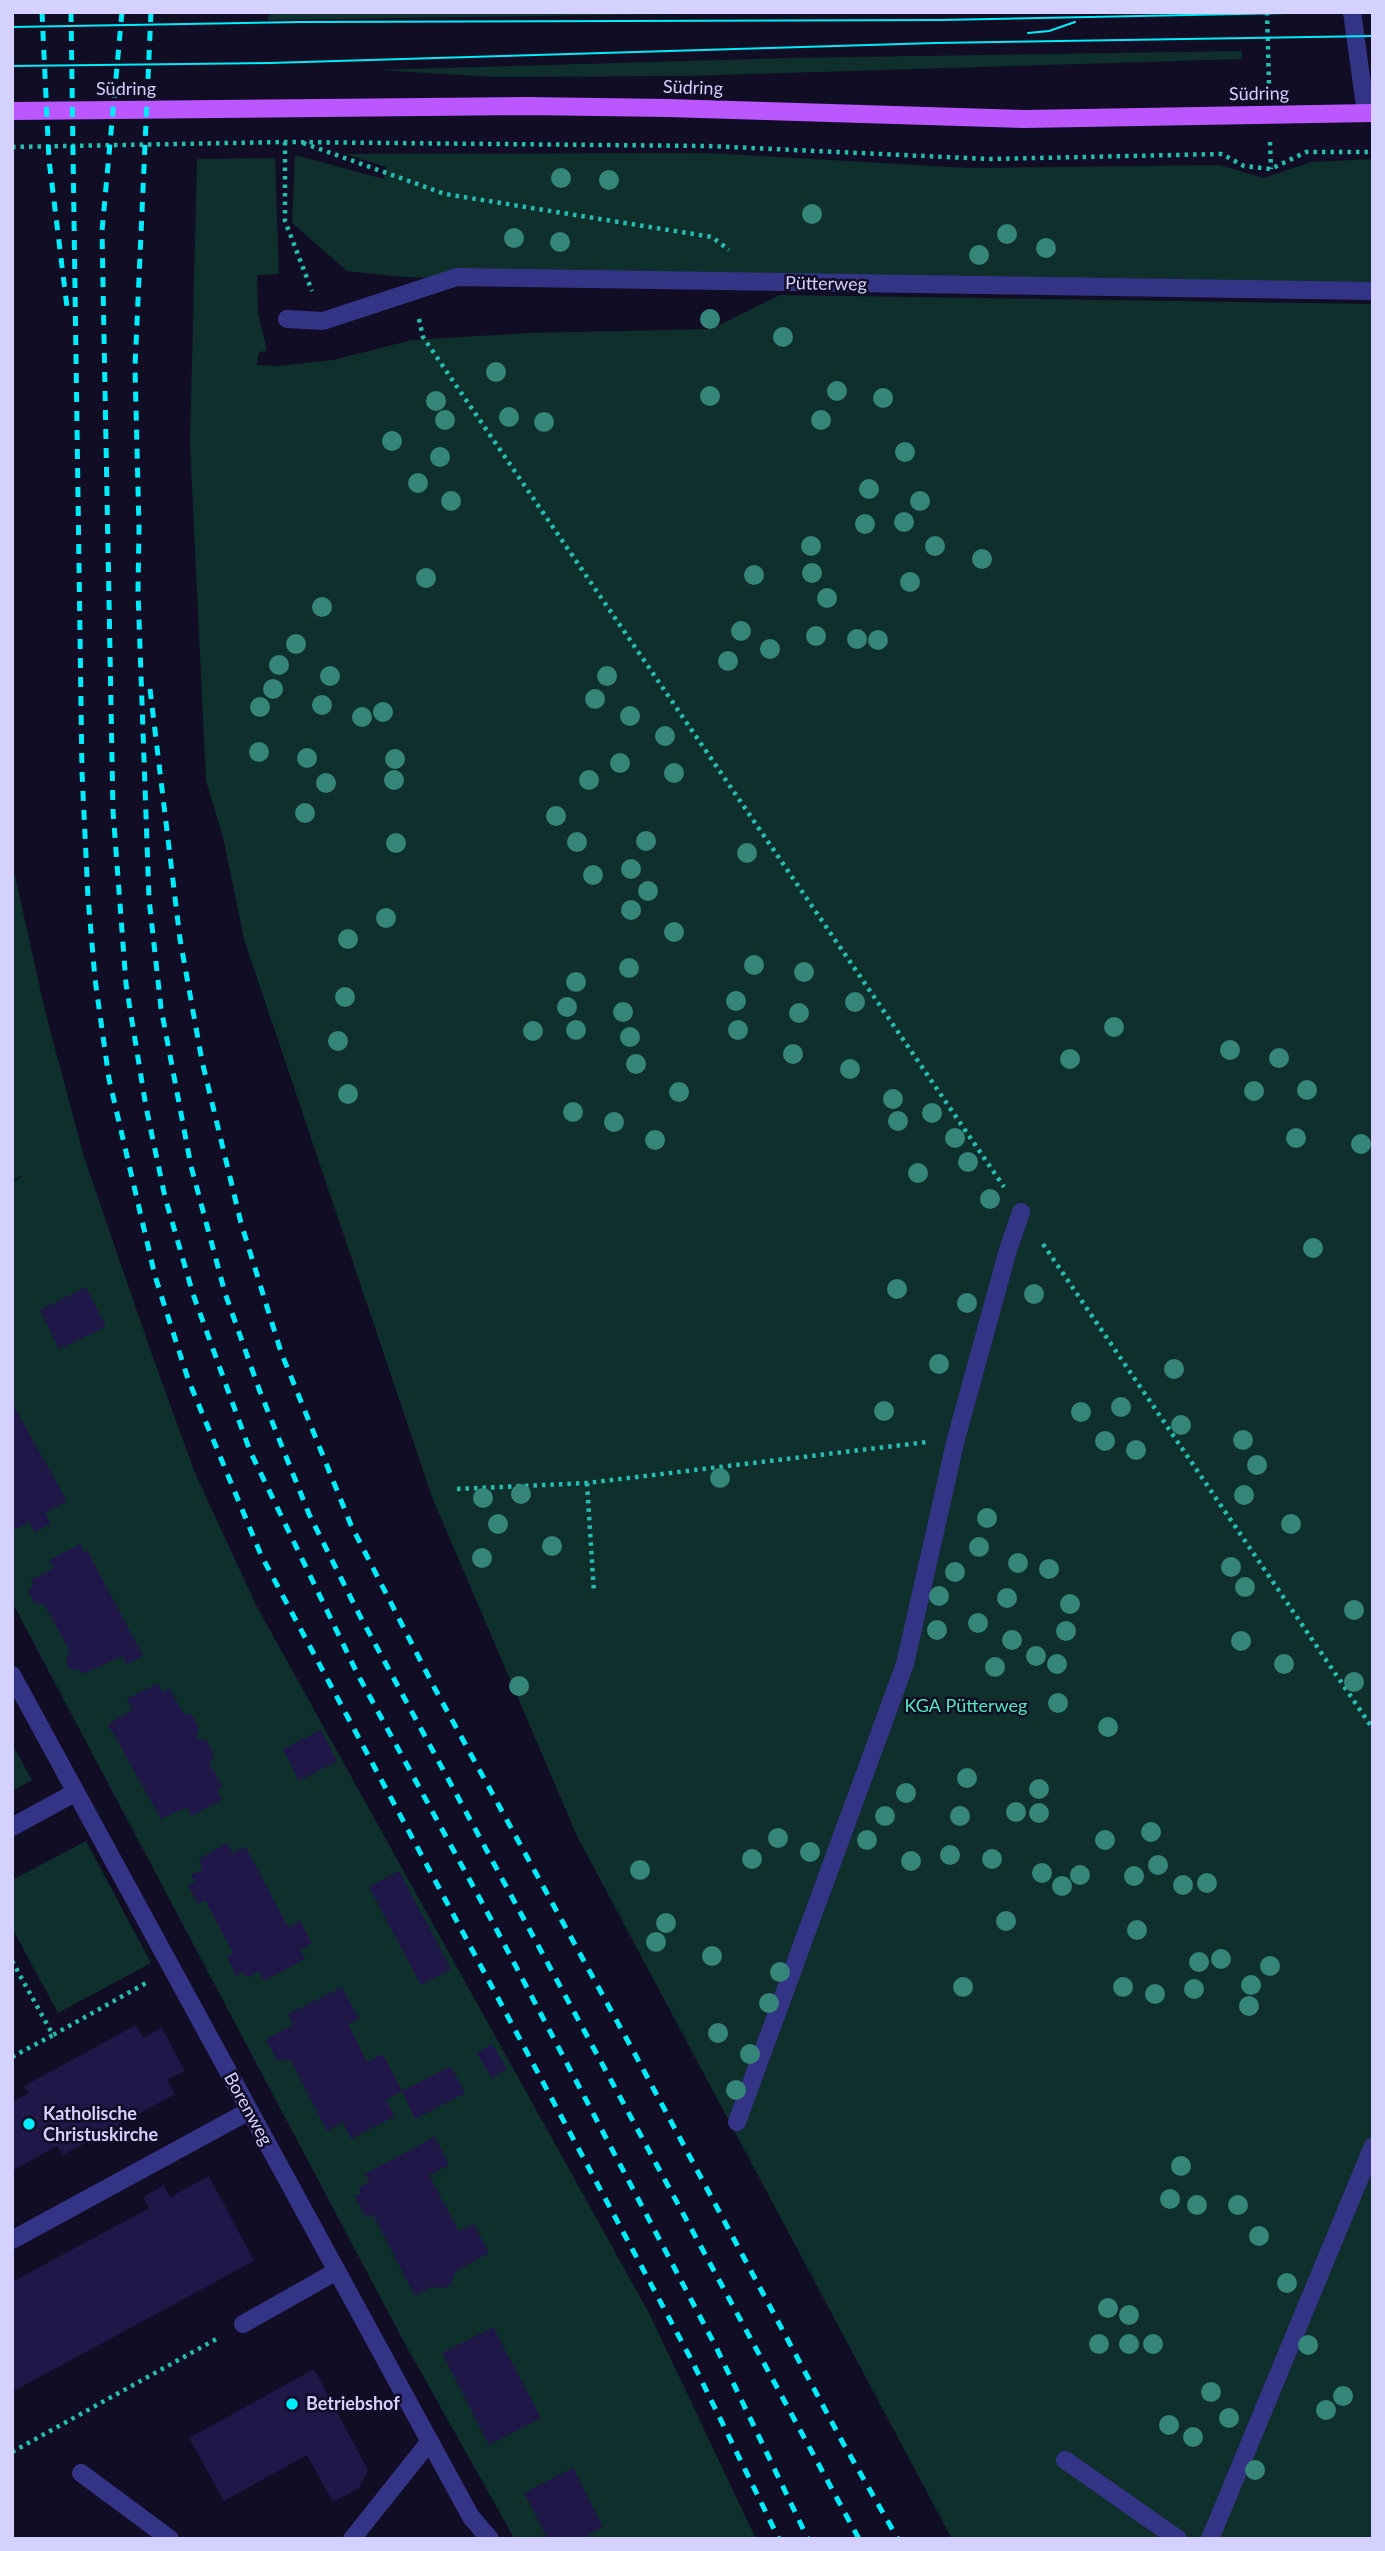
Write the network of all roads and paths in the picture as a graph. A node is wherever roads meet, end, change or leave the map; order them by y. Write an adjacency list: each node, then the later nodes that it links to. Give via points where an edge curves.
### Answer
1 (1352, 12): 4 (street)
2 (1373, 89): 4 (street)
3 (12, 111): 4 (main road, Südring, via 527,106 1024,119)
4 (1369, 113)
5 (285, 142): 6 (path); 7 (path); 13 (path, via 285,221)
6 (298, 142): 8 (path, via 708,146 989,159 1222,154 1244,166 1271,169 1306,152); 9 (path, via 445,194 712,237 730,251)
7 (12, 147)
8 (1373, 152)
9 (734, 283): 10 (street, Pütterweg, via 457,277); 11 (street, Pütterweg)
10 (412, 291): 13 (street, Pütterweg); 14 (path, via 423,337)
11 (1373, 291)
12 (287, 318): 13 (street, Pütterweg)
13 (323, 321)
14 (1021, 1212): 15 (street); 20 (path)
15 (956, 1439): 16 (path); 28 (street, via 905,1664)
16 (587, 1483): 17 (path); 18 (path)
17 (457, 1489)
18 (594, 1593)
19 (12, 1675): 21 (street, Borenweg)
20 (1373, 1729)
21 (76, 1792): 22 (street); 24 (street, Borenweg)
22 (12, 1827)
23 (12, 1961): 25 (path)
24 (172, 1968): 25 (path); 27 (street, Borenweg)
25 (53, 2035): 26 (path)
26 (12, 2057)
27 (249, 2111): 30 (street); 31 (street, Borenweg)
28 (737, 2122)
29 (1373, 2146): 41 (street)
30 (12, 2240)
31 (337, 2271): 32 (street); 33 (street, Borenweg)
32 (243, 2324): 34 (path)
33 (430, 2441): 38 (street); 39 (street, Borenweg, via 471,2517)
34 (12, 2452)
35 (1065, 2460): 40 (street)
36 (81, 2473): 37 (street)
37 (170, 2539)
38 (352, 2539)
39 (490, 2539)
40 (1178, 2539)
41 (1210, 2539)

